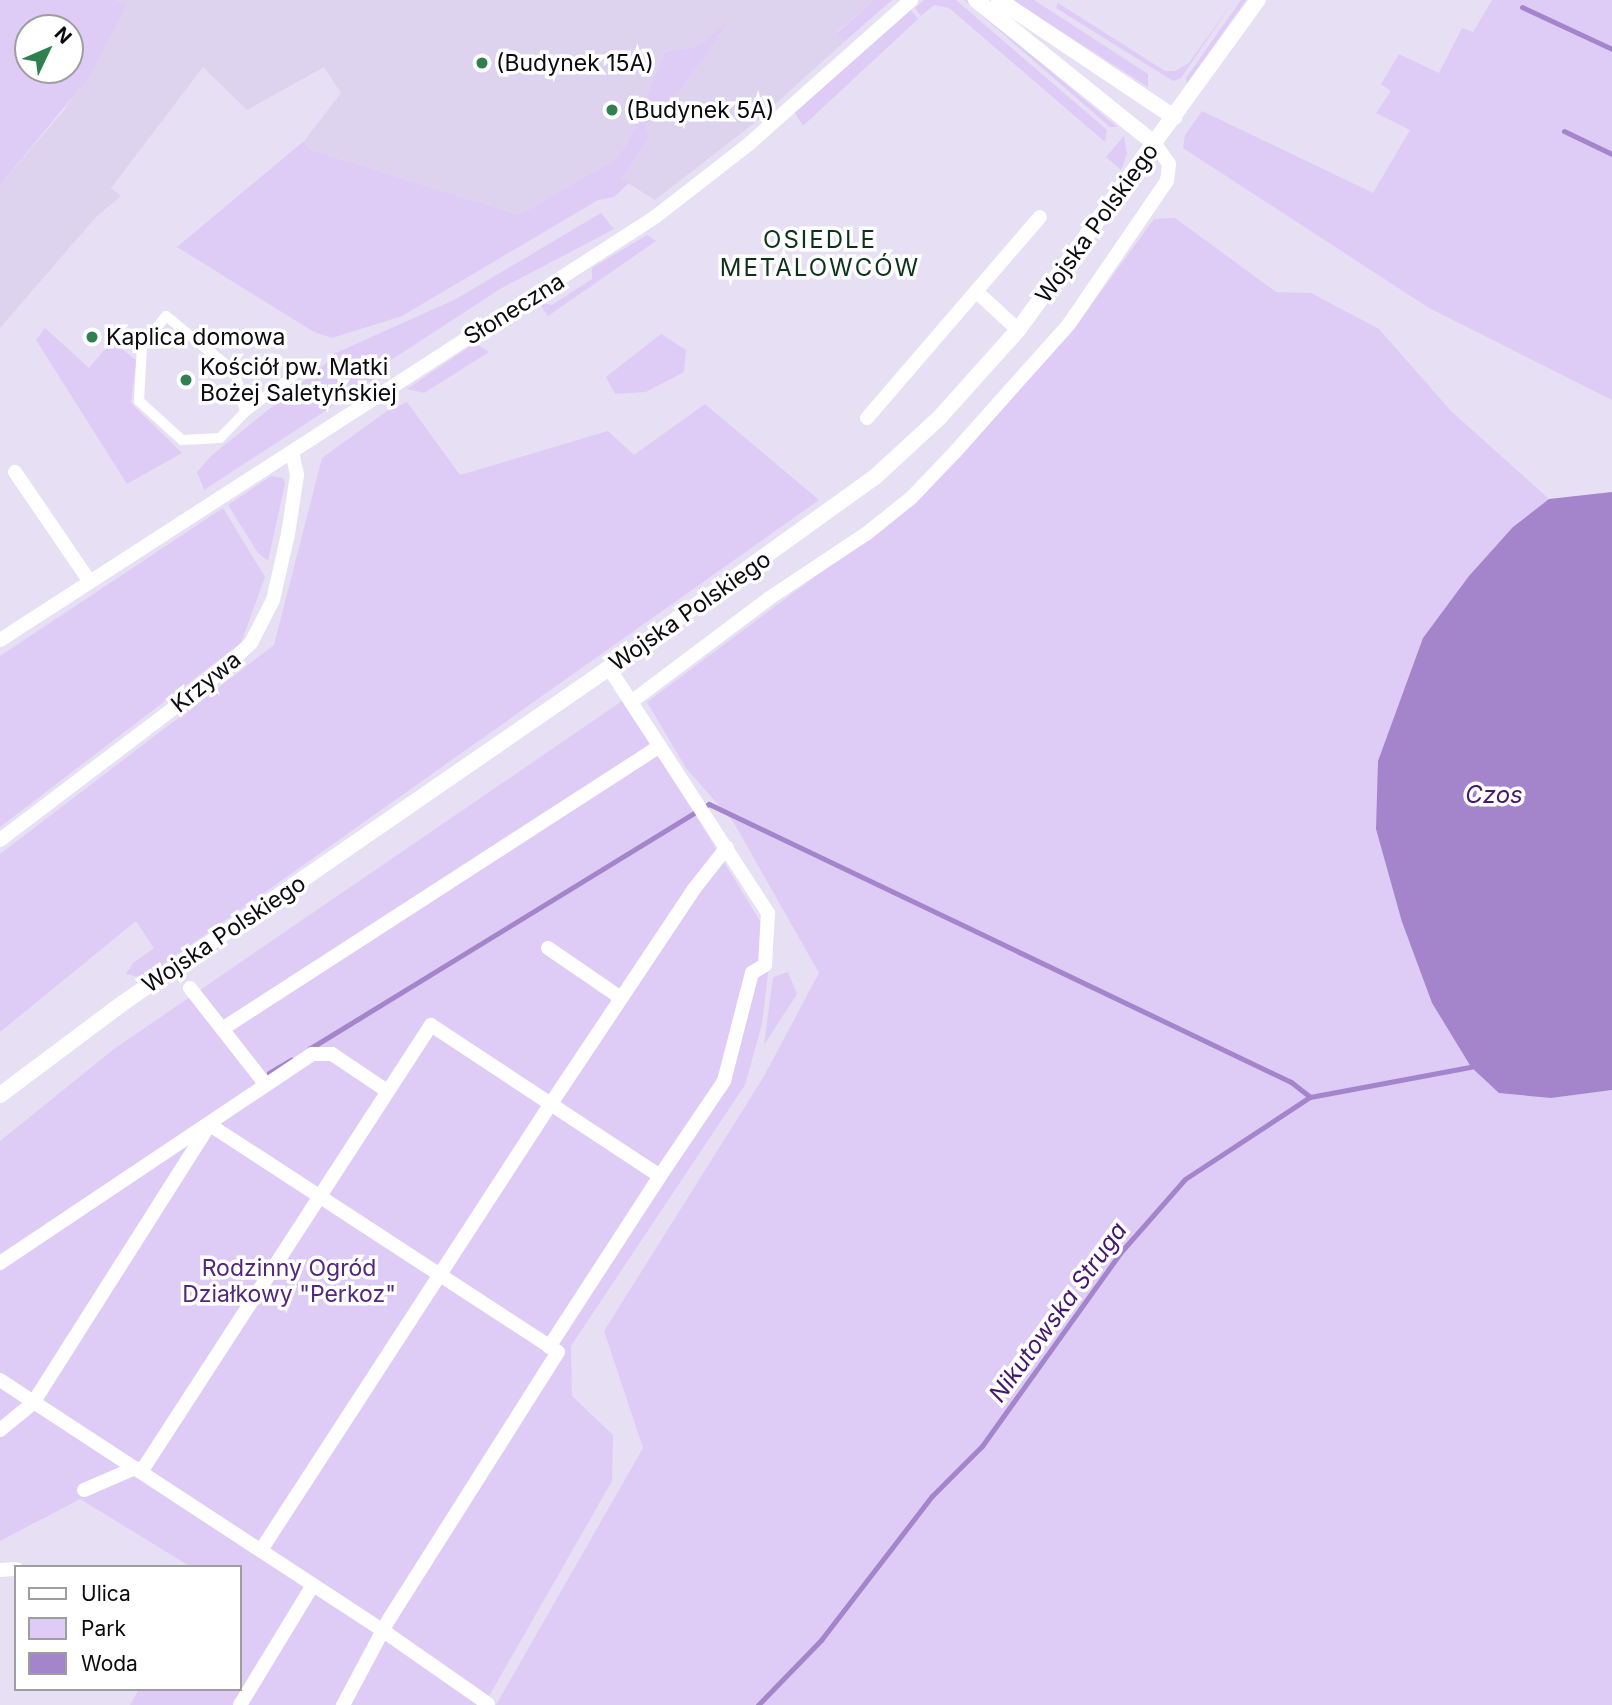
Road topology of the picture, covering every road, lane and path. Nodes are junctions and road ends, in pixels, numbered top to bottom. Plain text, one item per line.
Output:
1 (911, 0) edge
2 (976, 0) edge
3 (999, 0) edge
4 (1258, 0) edge
5 (1174, 117) junction
6 (1155, 144) junction
7 (1040, 217) dead end
8 (978, 292) junction
9 (1018, 330) junction
10 (303, 368) dead end
11 (245, 412) junction
12 (867, 418) dead end
13 (292, 452) junction
14 (15, 472) dead end
15 (90, 582) junction
16 (0, 640) edge
17 (609, 668) junction
18 (631, 702) junction
19 (660, 746) junction
20 (0, 840) edge
21 (727, 847) junction
22 (548, 948) dead end
23 (190, 988) dead end
24 (621, 999) junction
25 (222, 1029) junction
26 (266, 1085) junction
27 (387, 1091) junction
28 (0, 1095) edge
29 (550, 1105) junction
30 (210, 1125) junction
31 (660, 1176) junction
32 (320, 1197) junction
33 (0, 1263) edge
34 (439, 1275) junction
35 (550, 1347) junction
36 (0, 1380) edge
37 (33, 1403) junction
38 (0, 1430) edge
39 (138, 1470) junction
40 (84, 1490) dead end
41 (261, 1550) junction
42 (313, 1585) junction
43 (383, 1630) junction
44 (488, 1704) edge
45 (240, 1705) edge
46 (343, 1705) edge

1 - 13 street, Słoneczna
2 - 6 street
3 - 5 street
4 - 5 street, Wojska Polskiego
5 - 6 street, Wojska Polskiego
6 - 9 street, Wojska Polskiego
6 - 18 street
7 - 8 street
8 - 9 street
8 - 12 street
9 - 17 street, Wojska Polskiego
10 - 11 street
11 - 11 street
13 - 15 street, Słoneczna
13 - 20 street, Krzywa
14 - 15 street
15 - 16 street, Słoneczna
17 - 18 street
17 - 28 street, Wojska Polskiego
18 - 19 street
19 - 21 street
19 - 25 street
21 - 24 street
21 - 31 street
22 - 24 street
23 - 25 street
24 - 29 street
25 - 26 street
26 - 27 street
26 - 30 street
27 - 29 street
27 - 32 street
29 - 31 street
29 - 34 street
30 - 32 street
30 - 33 street
30 - 37 street
31 - 35 street
32 - 34 street
32 - 39 street
34 - 35 street
34 - 41 street
35 - 43 street
36 - 37 street
37 - 38 street
37 - 39 street
39 - 40 street
39 - 41 street
41 - 42 street
42 - 43 street
42 - 45 street
43 - 44 street
43 - 46 street

